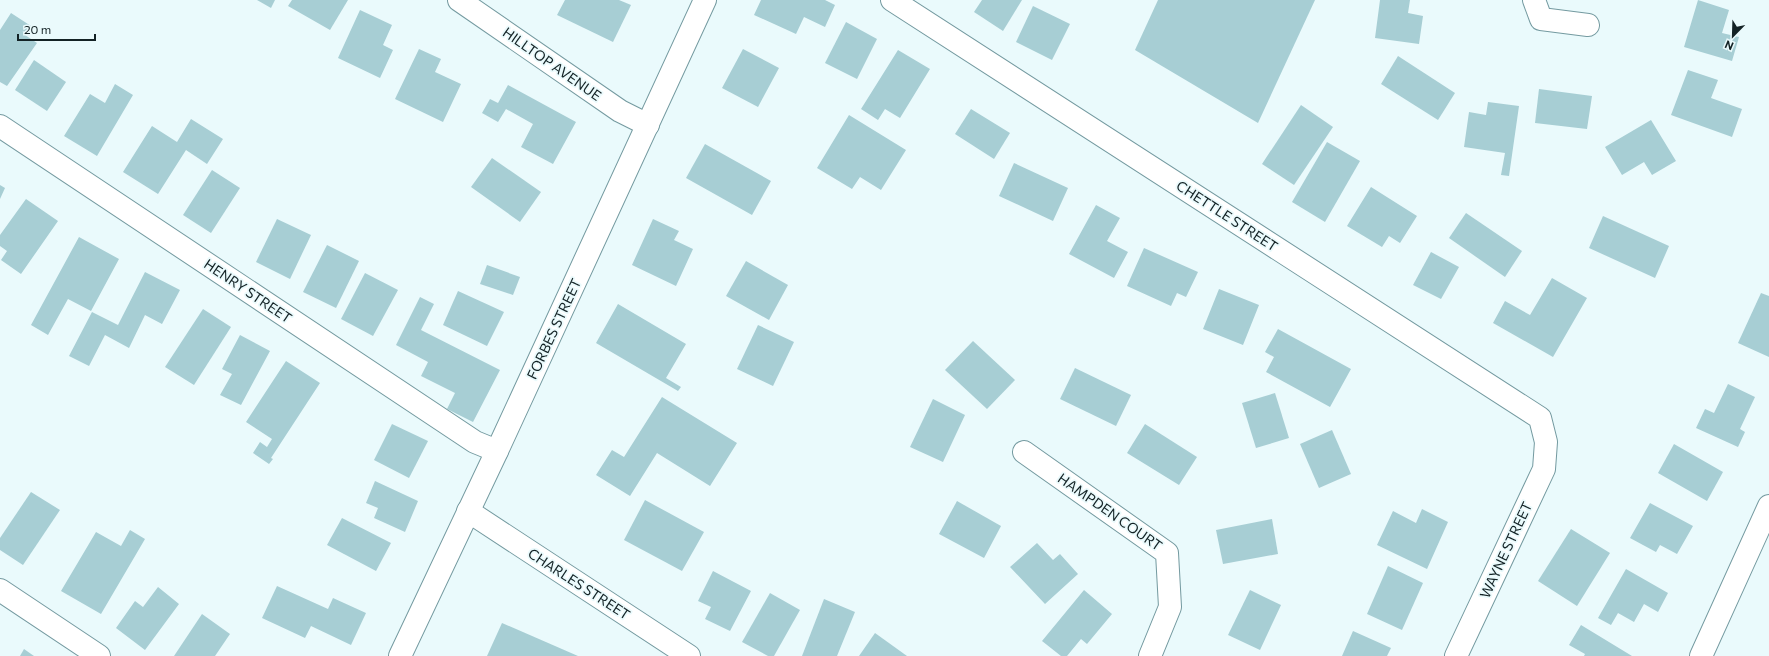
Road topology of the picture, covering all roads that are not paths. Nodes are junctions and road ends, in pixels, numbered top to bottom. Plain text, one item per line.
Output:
1 (459, 0) edge
2 (705, 0) edge
3 (892, 0) edge
4 (1534, 0) edge
5 (1588, 25) dead end
6 (648, 125) junction
7 (0, 126) edge
8 (1546, 442) joint
9 (498, 451) junction
10 (1024, 452) dead end
11 (1769, 506) edge
12 (468, 512) junction
13 (0, 590) edge
14 (99, 656) edge
15 (400, 656) edge
16 (689, 656) edge
17 (1150, 656) edge
18 (1456, 656) edge
19 (1701, 656) edge

1 - 6 street, HILLTOP AVENUE
2 - 6 street, FORBES STREET
3 - 8 street, CHETTLE STREET
4 - 5 street
6 - 9 street, FORBES STREET
7 - 9 street, HENRY STREET
8 - 18 street, WAYNE STREET
9 - 12 street, FORBES STREET
10 - 17 street, HAMPDEN COURT
11 - 19 street
12 - 15 street, FORBES STREET
12 - 16 street, CHARLES STREET
13 - 14 street

